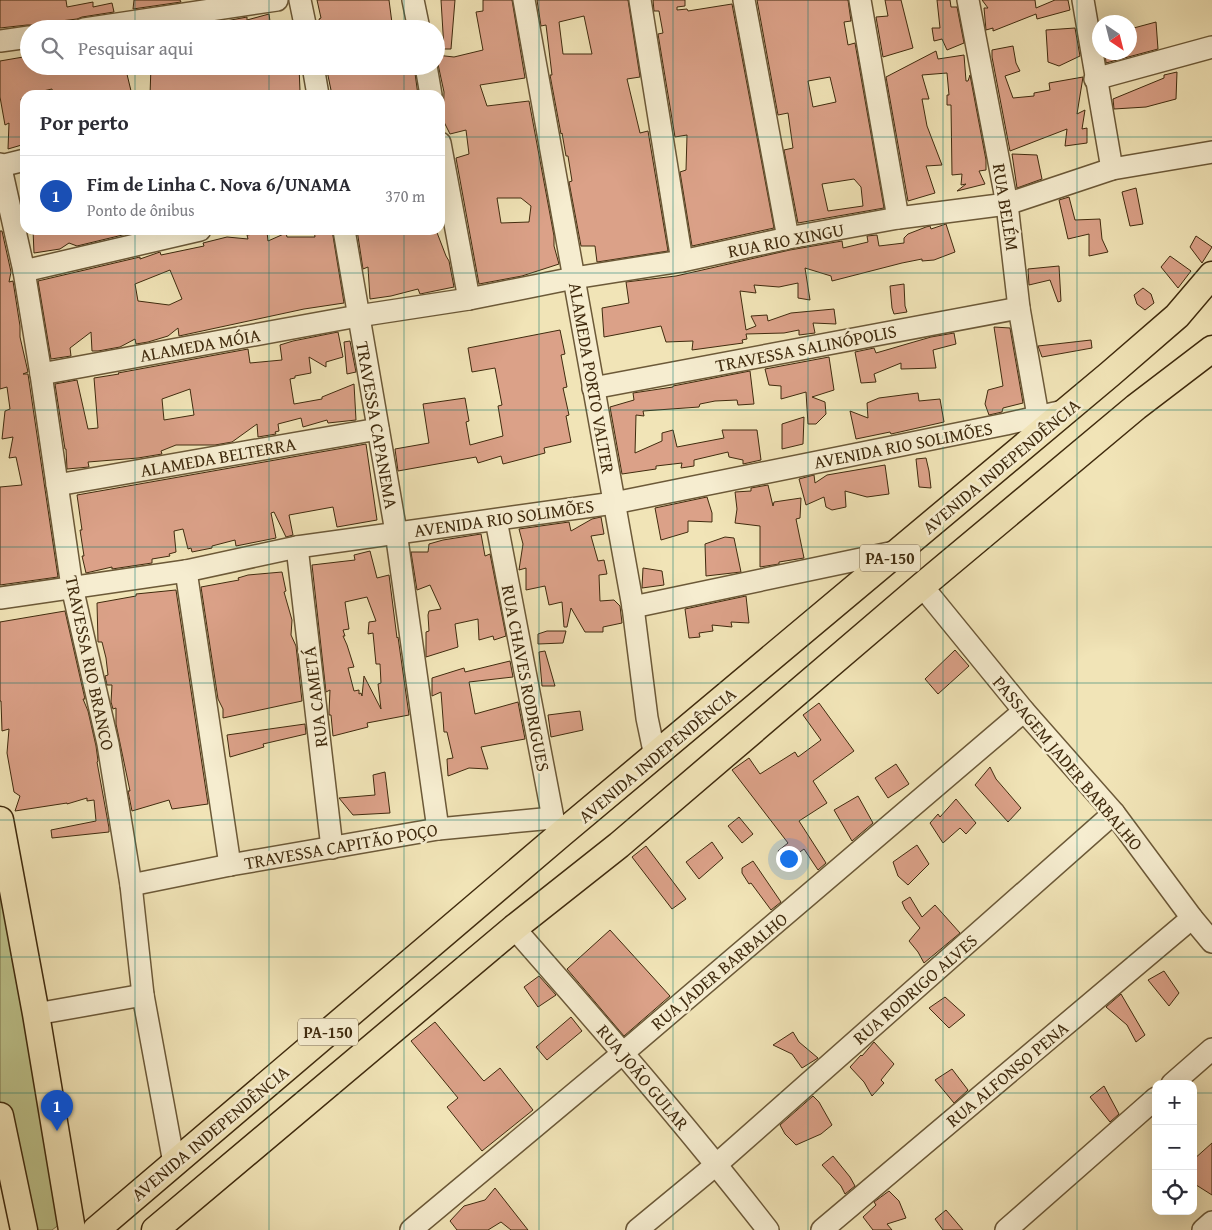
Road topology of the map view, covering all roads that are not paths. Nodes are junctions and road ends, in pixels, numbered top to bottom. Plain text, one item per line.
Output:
1 (276, 0) edge
2 (300, 0) edge
3 (413, 0) edge
4 (524, 0) edge
5 (640, 0) edge
6 (744, 0) edge
7 (860, 0) edge
8 (968, 0) edge
9 (1083, 0) edge
10 (144, 20) edge
11 (304, 20) edge
12 (417, 20) edge
13 (20, 38) edge
14 (0, 41) edge
15 (1212, 47) edge
16 (315, 75) edge
17 (428, 75) edge
18 (1096, 79) junction
19 (317, 90) edge
20 (430, 90) edge
21 (1212, 152) edge
22 (20, 161) edge
23 (0, 165) edge
24 (445, 168) edge
25 (1112, 169) junction
26 (1007, 204) junction
27 (898, 218) junction
28 (179, 235) edge
29 (345, 235) edge
30 (788, 238) junction
31 (682, 261) junction
32 (24, 271) junction
33 (1212, 275) edge
34 (574, 278) junction
35 (470, 300) junction
36 (1019, 308) junction
37 (358, 316) junction
38 (1212, 349) edge
39 (41, 374) junction
40 (1110, 374) junction
41 (593, 388) junction
42 (1136, 407) junction
43 (1069, 409) junction
44 (1038, 416) junction
45 (378, 428) junction
46 (57, 485) junction
47 (614, 504) junction
48 (496, 520) junction
49 (396, 532) junction
50 (297, 547) junction
51 (899, 551) junction
52 (186, 571) junction
53 (922, 586) junction
54 (72, 587) junction
55 (0, 598) edge
56 (633, 607) junction
57 (1024, 711) junction
58 (656, 756) junction
59 (1114, 813) junction
60 (0, 820) edge
61 (557, 826) junction
62 (438, 829) junction
63 (332, 848) junction
64 (230, 865) junction
65 (131, 885) junction
66 (1192, 918) junction
67 (514, 928) junction
68 (1212, 942) edge
69 (143, 995) junction
70 (36, 1014) junction
71 (1212, 1049) edge
72 (624, 1053) junction
73 (1177, 1080) edge
74 (1152, 1102) edge
75 (0, 1116) edge
76 (174, 1162) junction
77 (717, 1164) junction
78 (1212, 1222) edge
79 (65, 1224) edge
80 (24, 1230) edge
81 (96, 1230) edge
82 (155, 1230) edge
83 (411, 1230) edge
84 (637, 1230) edge
85 (768, 1230) edge
86 (822, 1230) edge
87 (1006, 1230) edge
88 (1203, 1230) edge

1 - 10 street
2 - 11 street
3 - 12 street
4 - 34 street, ALAMEDA PORTO VALTER
5 - 31 street
6 - 30 street
7 - 27 street
8 - 26 street, RUA BELÉM
9 - 18 street
13 - 14 street
15 - 18 street
16 - 19 street
17 - 20 street
18 - 25 street
21 - 25 street, RUA RIO XINGU
22 - 23 street
23 - 32 street, TRAVESSA RIO BRANCO
24 - 35 street
25 - 26 street, RUA RIO XINGU
26 - 27 street, RUA RIO XINGU
26 - 36 street, RUA BELÉM
27 - 30 street, RUA RIO XINGU
28 - 32 street
29 - 37 street, TRAVESSA CAPANEMA
30 - 31 street, RUA RIO XINGU
31 - 34 street, RUA RIO XINGU
32 - 39 street, TRAVESSA RIO BRANCO
33 - 40 main road, AVENIDA INDEPENDÊNCIA / PA-150
34 - 35 street, RUA RIO XINGU
34 - 41 street, ALAMEDA PORTO VALTER
35 - 37 street, RUA RIO XINGU
36 - 41 street, TRAVESSA SALINÓPOLIS
36 - 44 street, RUA BELÉM
37 - 39 street, ALAMEDA MÓIA
37 - 45 street, TRAVESSA CAPANEMA
38 - 42 main road, PA-150
39 - 46 street, TRAVESSA RIO BRANCO
40 - 42 main road
40 - 43 main road, AVENIDA INDEPENDÊNCIA / PA-150
41 - 47 street, ALAMEDA PORTO VALTER
42 - 53 main road, PA-150
43 - 44 street
43 - 51 main road, AVENIDA INDEPENDÊNCIA / PA-150
44 - 47 street, AVENIDA RIO SOLIMÕES
45 - 46 street, ALAMEDA BELTERRA
45 - 49 street, TRAVESSA CAPANEMA
46 - 54 street, TRAVESSA RIO BRANCO
47 - 48 street, AVENIDA RIO SOLIMÕES
47 - 56 street, ALAMEDA PORTO VALTER
48 - 49 street, AVENIDA RIO SOLIMÕES
48 - 61 street, RUA CHAVES RODRIGUES
49 - 50 street, AVENIDA RIO SOLIMÕES
49 - 62 street, TRAVESSA CAPANEMA
50 - 52 street, AVENIDA RIO SOLIMÕES
50 - 63 street, RUA CAMETÁ
51 - 56 street
51 - 58 main road, AVENIDA INDEPENDÊNCIA / PA-150
52 - 54 street, AVENIDA RIO SOLIMÕES
52 - 64 street
53 - 57 street, PASSAGEM JADER BARBALHO
53 - 67 main road, PA-150
54 - 55 street, AVENIDA RIO SOLIMÕES
54 - 65 street, TRAVESSA RIO BRANCO
56 - 58 street, ALAMEDA PORTO VALTER
57 - 59 street, PASSAGEM JADER BARBALHO
57 - 72 street, RUA JADER BARBALHO
58 - 61 main road, AVENIDA INDEPENDÊNCIA / PA-150
59 - 66 street, PASSAGEM JADER BARBALHO
59 - 77 street, RUA RODRIGO ALVES
60 - 70 main road
61 - 62 street, TRAVESSA CAPITÃO POÇO
61 - 76 main road, AVENIDA INDEPENDÊNCIA / PA-150
62 - 63 street, TRAVESSA CAPITÃO POÇO
63 - 64 street, TRAVESSA CAPITÃO POÇO
64 - 65 street, TRAVESSA CAPITÃO POÇO
65 - 69 street, TRAVESSA RIO BRANCO
66 - 68 street, PASSAGEM JADER BARBALHO
66 - 86 street, RUA ALFONSO PENA
67 - 72 street, RUA JOÃO GULAR
67 - 82 main road, PA-150
69 - 70 street
69 - 76 street, TRAVESSA RIO BRANCO
70 - 79 main road
71 - 73 street
72 - 77 street, RUA JOÃO GULAR
72 - 83 street, RUA JADER BARBALHO
74 - 87 street
75 - 80 main road
76 - 81 main road, AVENIDA INDEPENDÊNCIA / PA-150
77 - 84 street, RUA RODRIGO ALVES
77 - 85 street, RUA JOÃO GULAR
78 - 88 street

